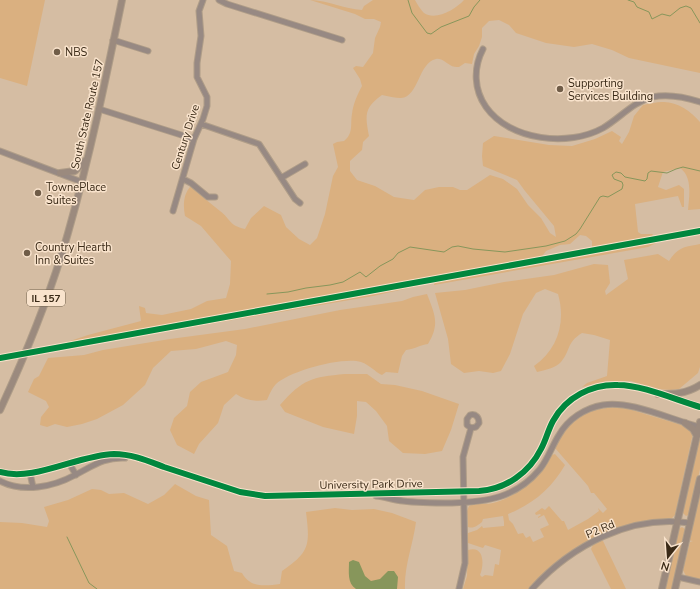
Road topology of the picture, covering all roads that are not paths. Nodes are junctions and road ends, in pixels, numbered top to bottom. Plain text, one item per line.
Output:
1 (122, 0) edge
2 (203, 0) edge
3 (219, 0) edge
4 (114, 40) junction
5 (342, 40) dead end
6 (483, 49) dead end
7 (148, 51) dead end
8 (700, 102) edge
9 (99, 109) junction
10 (201, 124) junction
11 (194, 139) junction
12 (0, 151) edge
13 (88, 159) junction
14 (305, 164) dead end
15 (60, 173) junction
16 (281, 178) junction
17 (183, 179) junction
18 (82, 182) junction
19 (215, 197) dead end
20 (300, 203) dead end
21 (173, 211) dead end
22 (700, 386) edge
23 (658, 394) junction
24 (700, 407) edge
25 (0, 410) edge
26 (685, 423) junction
27 (700, 425) edge
28 (470, 428) dead end
29 (697, 436) junction
30 (544, 442) junction
31 (552, 447) junction
32 (147, 461) junction
33 (69, 463) junction
34 (0, 472) edge
35 (30, 473) junction
36 (76, 475) junction
37 (700, 479) edge
38 (0, 481) edge
39 (33, 487) junction
40 (463, 492) junction
41 (366, 494) junction
42 (463, 502) junction
43 (677, 521) junction
44 (690, 523) junction
45 (678, 577) junction
46 (700, 582) edge
47 (459, 589) edge
48 (532, 589) edge
49 (662, 589) edge
50 (675, 589) edge

1 - 4 main road, South State Route 157 / IL 157
2 - 10 street, Century Drive
3 - 5 street
4 - 7 street
4 - 9 main road, South State Route 157 / IL 157
6 - 8 street
9 - 11 street
9 - 13 main road, South State Route 157 / IL 157
10 - 11 street, Century Drive
10 - 16 street
11 - 17 street, Century Drive
12 - 15 street
13 - 15 main road
13 - 18 main road, South State Route 157 / IL 157
14 - 16 street
15 - 18 street
16 - 20 street
17 - 19 street
17 - 21 street, Century Drive
18 - 25 main road, South State Route 157 / IL 157
22 - 23 main road
23 - 24 street, University Park Drive
23 - 30 street, University Park Drive
26 - 27 street, University Park Drive
26 - 29 main road
26 - 31 street, University Park Drive
27 - 29 main road
28 - 40 street
29 - 43 main road
30 - 31 street
30 - 40 street, University Park Drive
31 - 42 street, University Park Drive
32 - 33 street, University Park Drive
32 - 36 street, University Park Drive
32 - 41 street, University Park Drive
33 - 35 street, University Park Drive
33 - 36 street
34 - 35 street, University Park Drive
35 - 39 street
36 - 39 street, University Park Drive
37 - 44 main road
38 - 39 street, University Park Drive
40 - 41 street, University Park Drive
40 - 42 street
41 - 42 street, University Park Drive
42 - 47 street
43 - 44 street, P2 Rd
43 - 48 street, P2 Rd
43 - 49 main road
44 - 45 main road
45 - 46 street
45 - 50 main road

